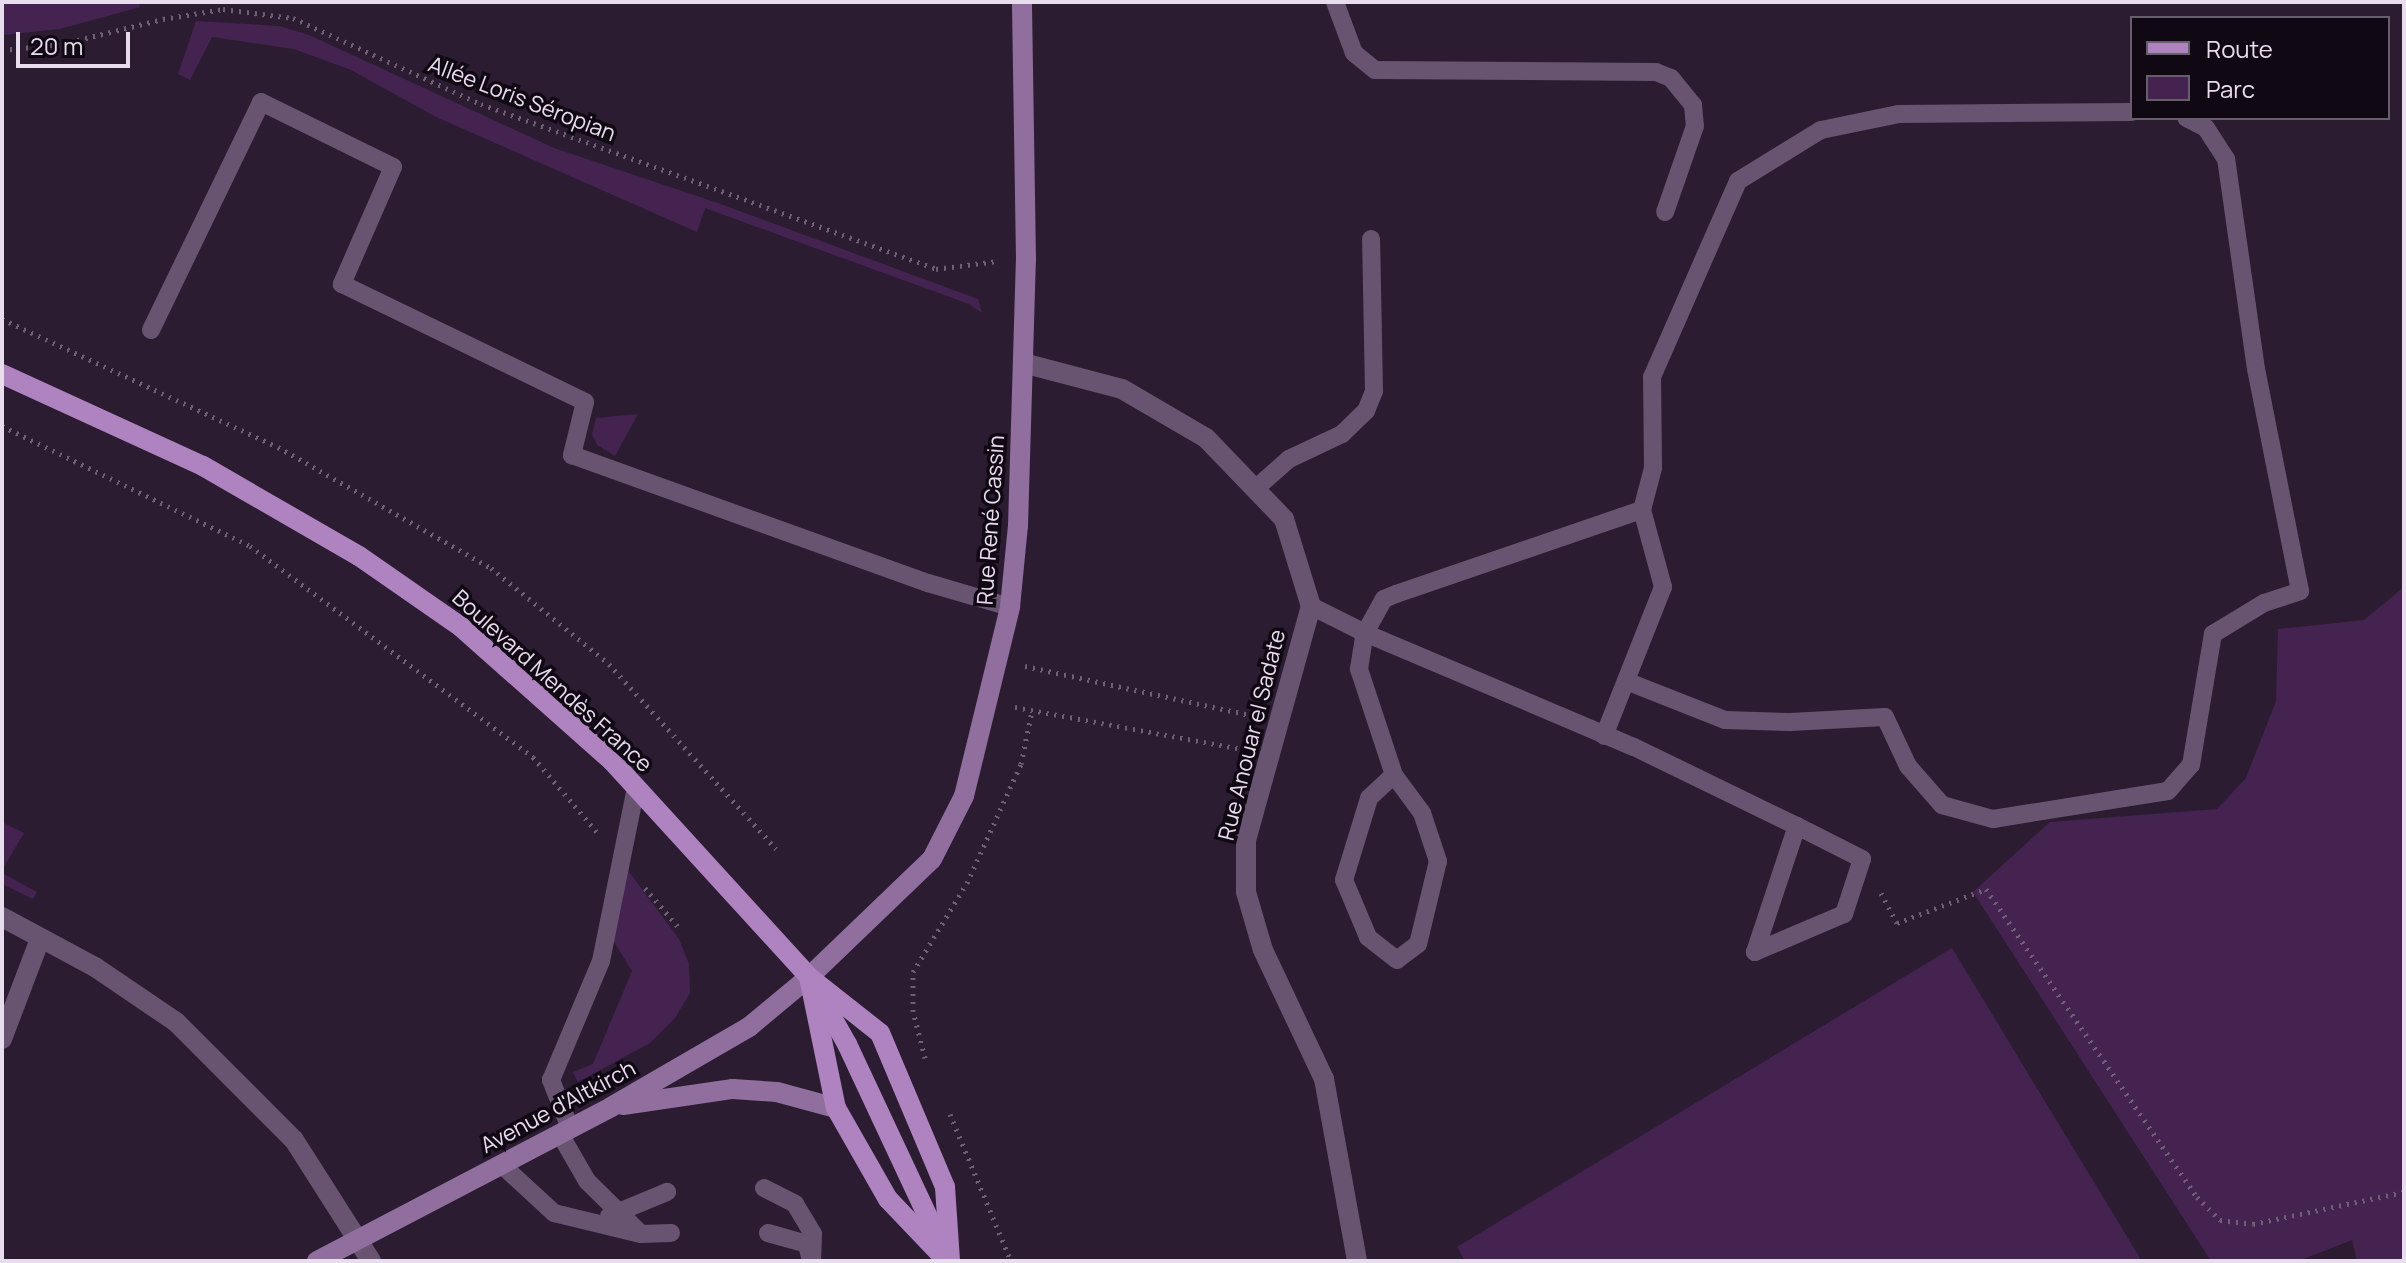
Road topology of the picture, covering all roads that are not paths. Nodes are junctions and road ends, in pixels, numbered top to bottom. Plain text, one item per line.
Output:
1 (1022, 2) edge
2 (1335, 2) edge
3 (2130, 112) edge
4 (2190, 120) edge
5 (1665, 212) dead end
6 (1371, 239) dead end
7 (151, 330) dead end
8 (1023, 363) junction
9 (2, 374) edge
10 (1255, 489) junction
11 (1642, 510) junction
12 (1311, 606) junction
13 (1010, 607) junction
14 (1365, 633) junction
15 (1626, 681) junction
16 (1604, 736) junction
17 (1394, 775) junction
18 (636, 787) junction
19 (1797, 826) junction
20 (2, 917) edge
21 (40, 939) junction
22 (809, 977) junction
23 (2, 1039) edge
24 (611, 1107) junction
25 (836, 1108) junction
26 (565, 1131) junction
27 (502, 1165) junction
28 (764, 1188) dead end
29 (667, 1192) dead end
30 (617, 1212) junction
31 (595, 1223) junction
32 (671, 1233) dead end
33 (768, 1233) dead end
34 (641, 1234) junction
35 (360, 1239) junction
36 (317, 1261) edge
37 (371, 1261) edge
38 (812, 1261) edge
39 (949, 1261) edge
40 (1357, 1261) edge

1 - 8 main road, Rue René Cassin
2 - 5 lane
3 - 11 lane
4 - 15 lane
6 - 10 lane
7 - 13 lane
8 - 10 street
8 - 13 main road, Rue René Cassin
9 - 18 main road, Boulevard Mendès France
10 - 12 street
11 - 14 lane
11 - 15 lane
12 - 14 lane
12 - 40 street, Rue Anouar el Sadate
13 - 22 main road, Rue René Cassin
14 - 16 lane
14 - 17 lane
15 - 16 lane
16 - 19 lane
17 - 17 lane
18 - 22 main road, Boulevard Mendès France
18 - 26 lane
19 - 19 lane
20 - 21 street
21 - 23 street
21 - 35 street
22 - 24 main road, Avenue d'Altkirch
22 - 25 main road
22 - 39 main road
22 - 39 main road
24 - 25 main road
24 - 26 main road, Avenue d'Altkirch
25 - 39 main road
26 - 27 main road, Avenue d'Altkirch
26 - 30 lane
27 - 31 lane
27 - 35 main road, Avenue d'Altkirch
28 - 38 lane
29 - 30 lane
30 - 31 lane
30 - 34 lane
31 - 34 lane
32 - 34 lane
33 - 38 lane
35 - 36 main road, Avenue d'Altkirch
35 - 37 street

